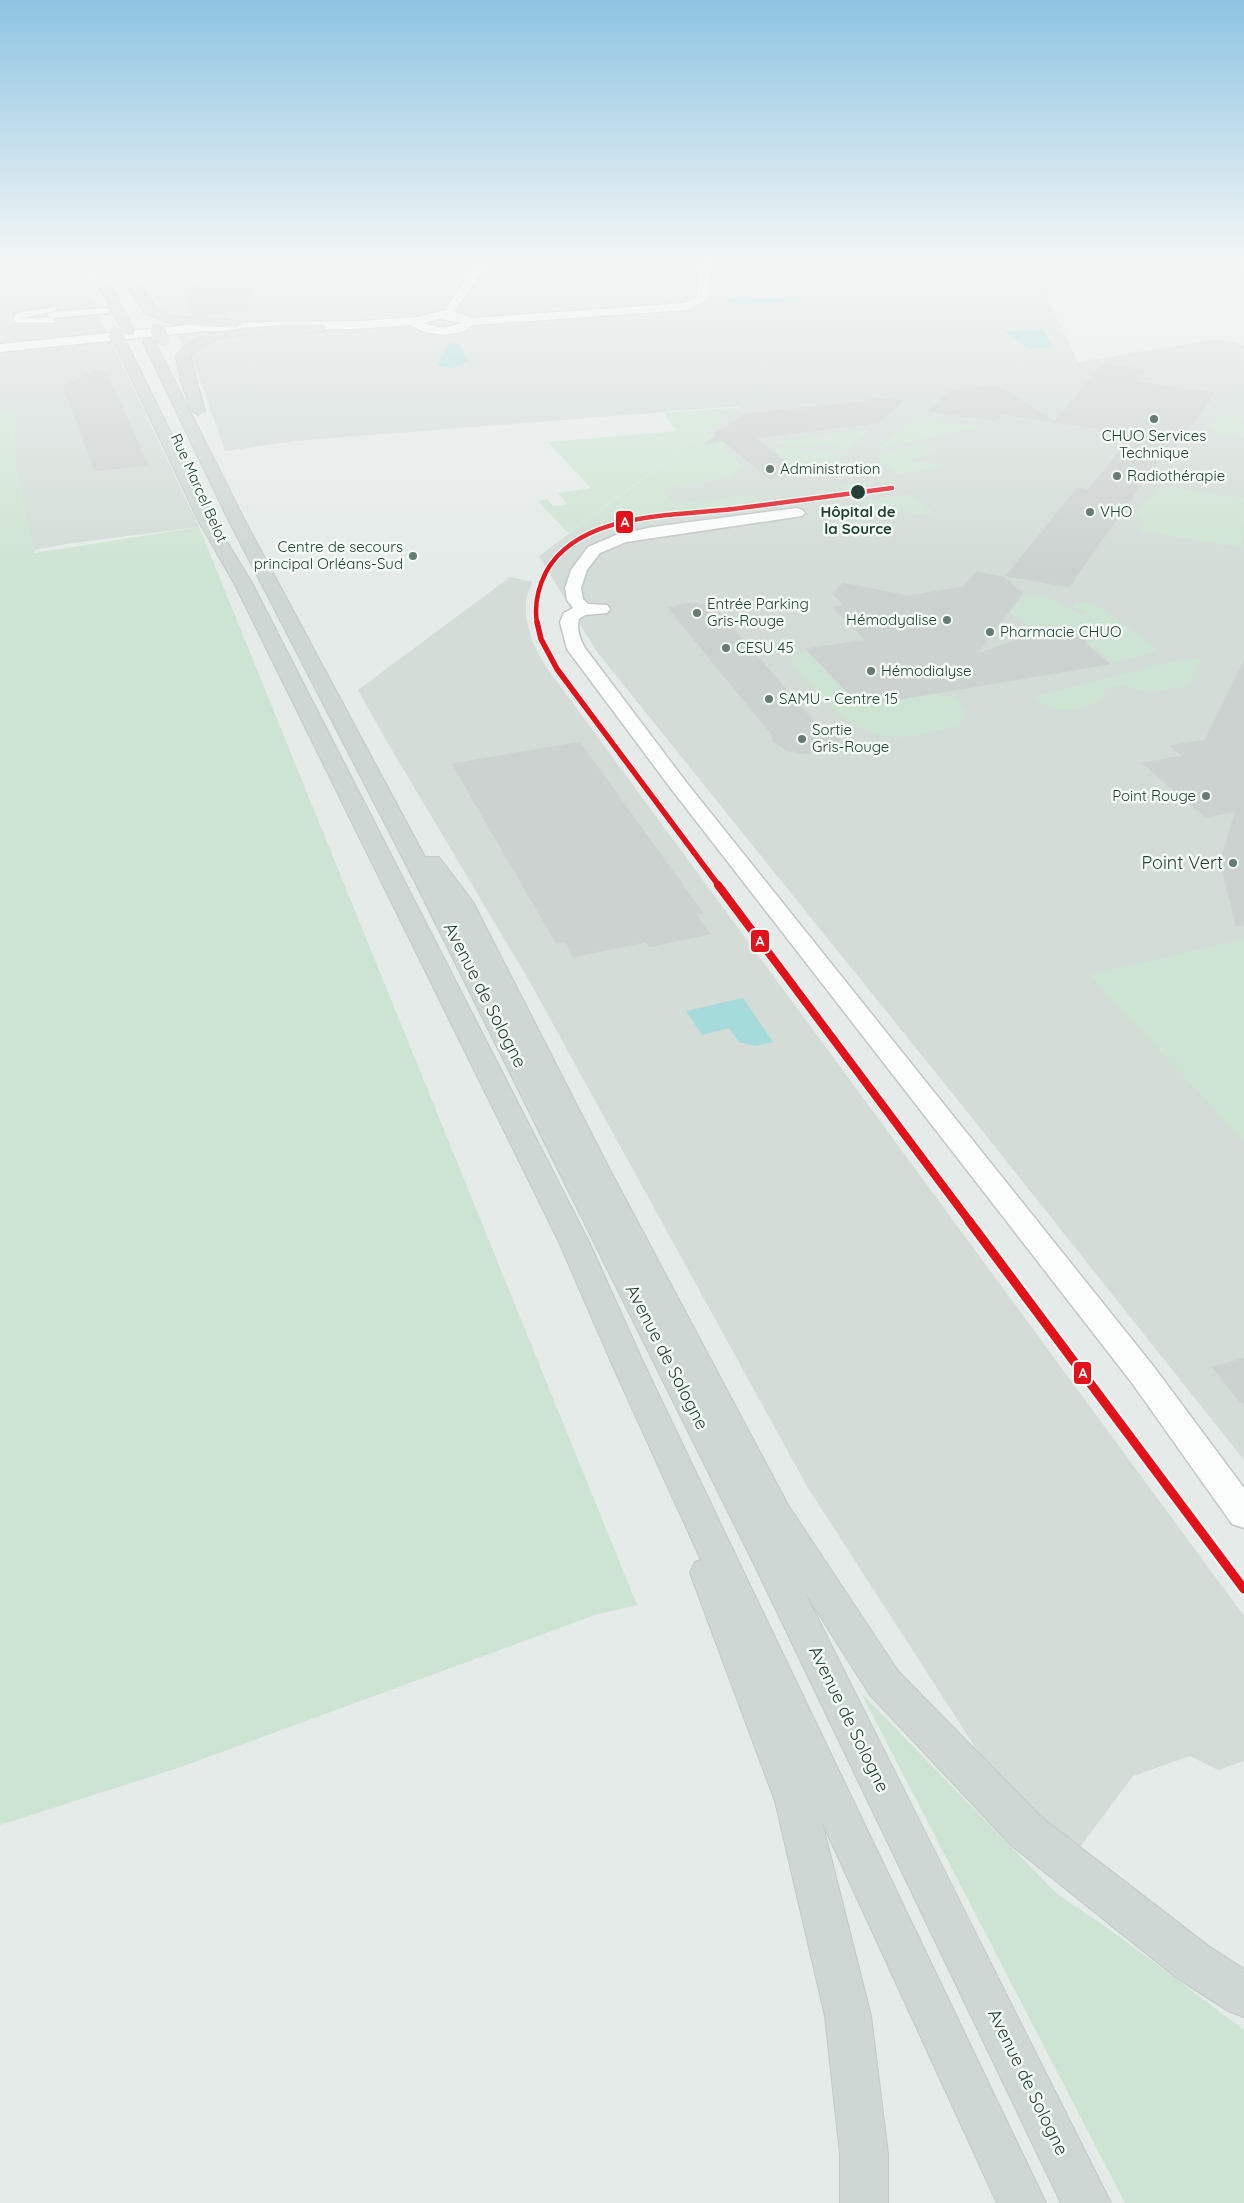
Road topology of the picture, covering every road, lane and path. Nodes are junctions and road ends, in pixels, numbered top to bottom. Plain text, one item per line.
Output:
1 (136, 361) edge
2 (165, 361) edge
3 (173, 361) edge
4 (184, 361) edge
5 (188, 381) junction
6 (797, 513) dead end
7 (235, 517) junction
8 (384, 801) junction
9 (628, 1364) junction
10 (1244, 1514) edge
11 (1244, 1995) edge
12 (864, 2203) edge
13 (1022, 2203) edge
14 (1087, 2203) edge

1 - 9 main road, Rue Marcel Belot
2 - 7 main road, Rue Marcel Belot
3 - 5 main road
4 - 5 main road
5 - 7 main road
6 - 10 street
7 - 8 main road, Avenue de Sologne
8 - 11 main road
8 - 14 main road, Avenue de Sologne
9 - 12 main road
9 - 13 main road

